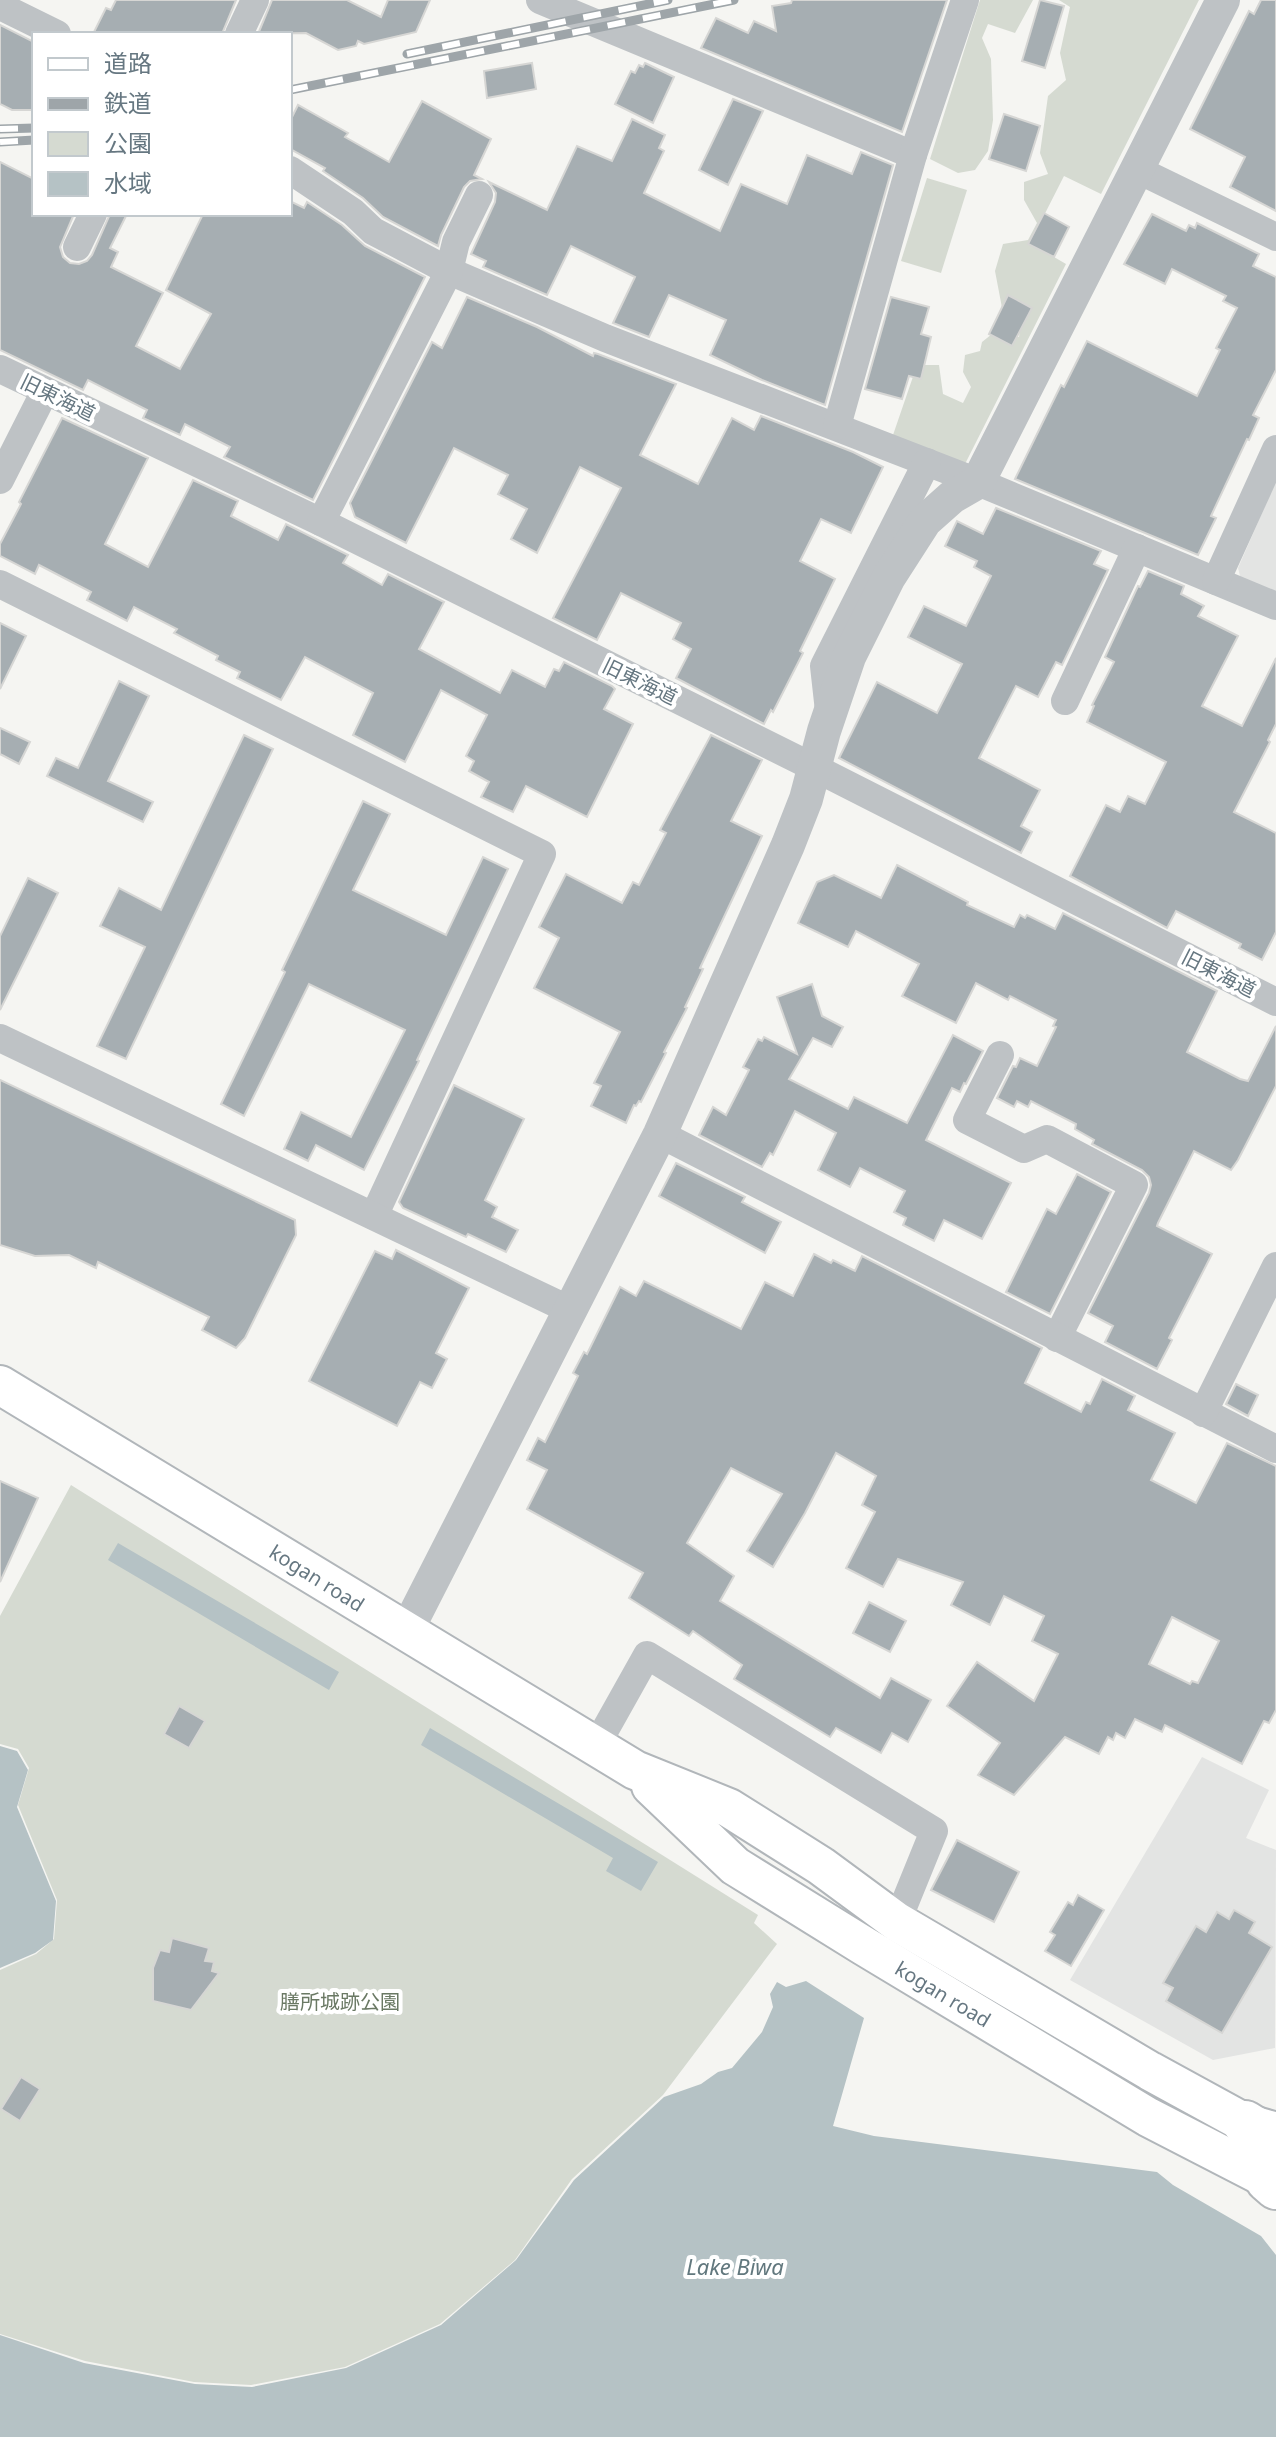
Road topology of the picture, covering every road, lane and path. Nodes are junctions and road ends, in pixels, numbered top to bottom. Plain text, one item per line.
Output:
1 (255, 0) edge
2 (540, 0) edge
3 (965, 0) edge
4 (1223, 0) edge
5 (0, 6) edge
6 (53, 32) edge
7 (240, 32) edge
8 (913, 155) junction
9 (1136, 169) junction
10 (292, 171) edge
11 (479, 195) dead end
12 (92, 216) edge
13 (1276, 237) edge
14 (77, 247) dead end
15 (449, 271) junction
16 (0, 369) edge
17 (45, 391) junction
18 (837, 426) junction
19 (1276, 449) edge
20 (927, 462) junction
21 (0, 480) edge
22 (978, 482) junction
23 (321, 522) junction
24 (1137, 548) junction
25 (1216, 581) junction
26 (0, 584) edge
27 (1276, 606) edge
28 (1065, 701) dead end
29 (829, 712) junction
30 (813, 767) junction
31 (1276, 1002) edge
32 (0, 1038) edge
33 (1000, 1055) dead end
34 (660, 1134) junction
35 (374, 1216) junction
36 (1276, 1266) edge
37 (570, 1310) junction
38 (1057, 1338) junction
39 (0, 1385) edge
40 (1203, 1413) junction
41 (1276, 1449) edge
42 (406, 1632) junction
43 (596, 1746) junction
44 (635, 1770) junction
45 (897, 1922) junction
46 (1269, 2158) edge

1 - 7 street
2 - 8 street
3 - 8 street
4 - 9 street
5 - 6 street
8 - 18 street
9 - 13 street
9 - 22 street
10 - 15 street
11 - 15 street
12 - 14 street
15 - 18 street
15 - 23 street
16 - 17 street, 旧東海道
17 - 21 street
17 - 23 street, 旧東海道
18 - 20 street
19 - 25 street
20 - 22 street
20 - 29 street
22 - 24 street
22 - 29 street
23 - 30 street, 旧東海道
24 - 25 street
24 - 28 street
25 - 27 street
26 - 35 street
29 - 30 street
30 - 31 street, 旧東海道
30 - 34 street
32 - 35 street
33 - 38 street
34 - 37 street
34 - 38 street
35 - 37 street
36 - 40 street
37 - 42 street
38 - 40 street
39 - 42 main road, kogan road
40 - 41 street
42 - 43 main road, kogan road
43 - 44 main road, kogan road
43 - 45 street
44 - 45 main road, kogan road
44 - 46 main road, kogan road
45 - 46 main road, kogan road

